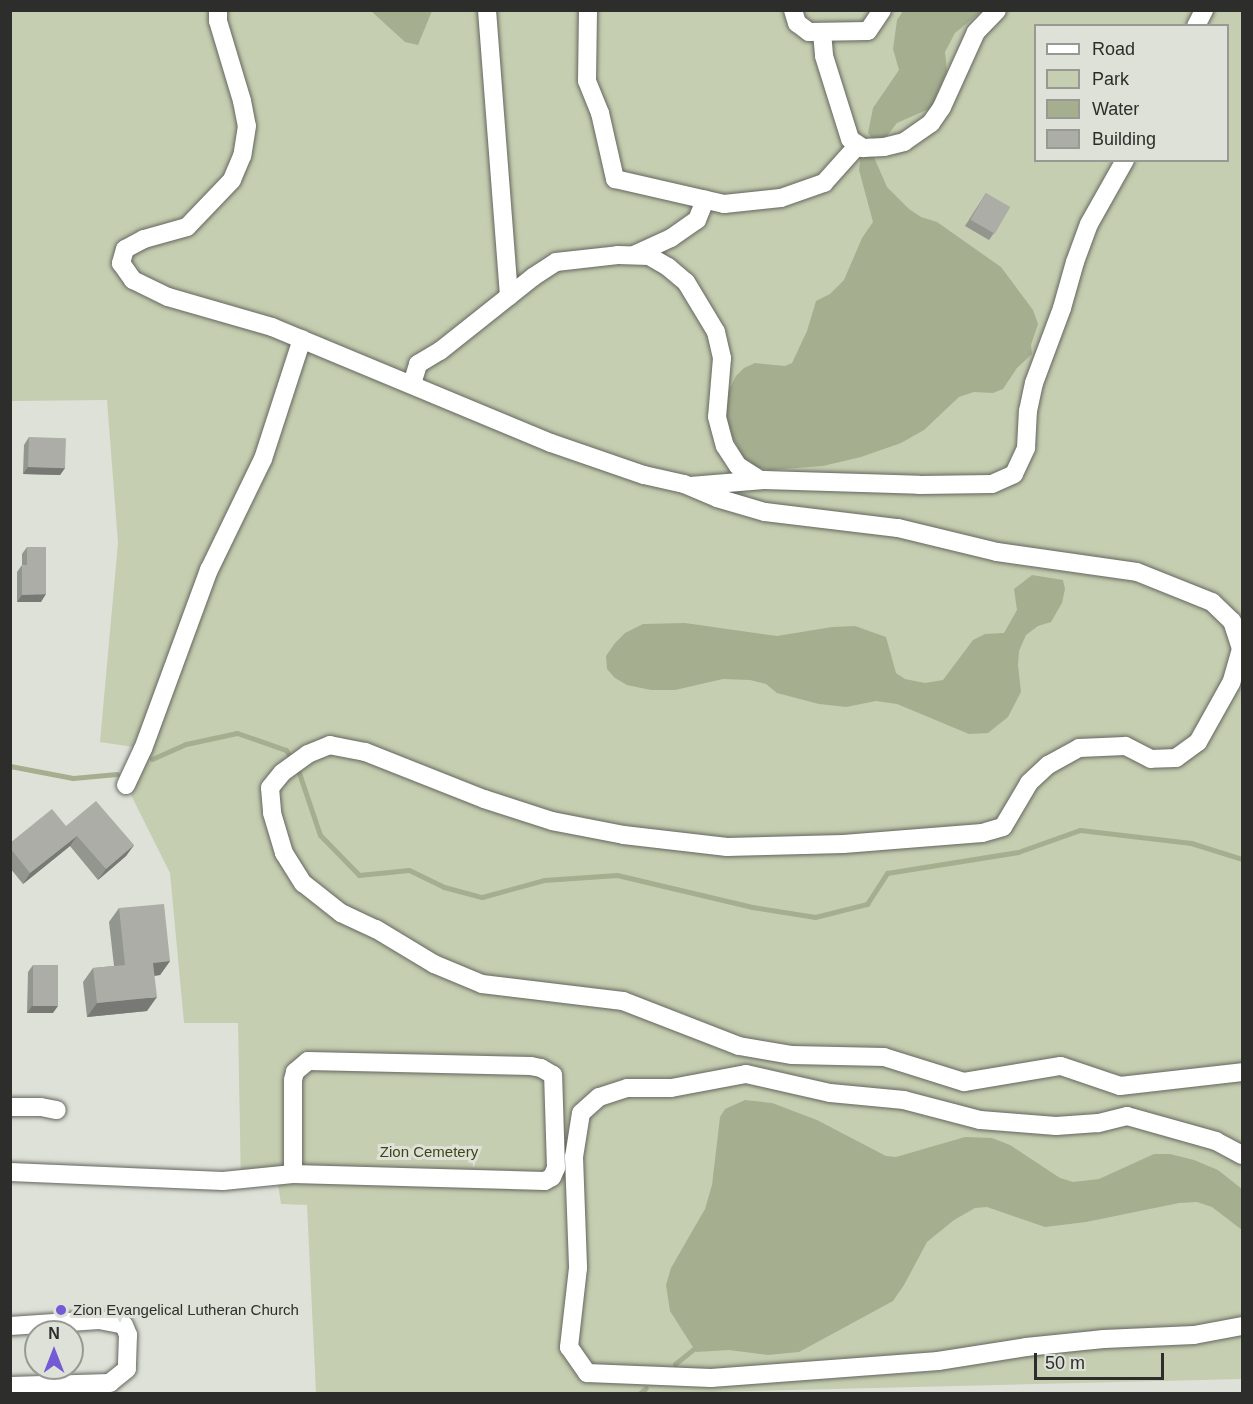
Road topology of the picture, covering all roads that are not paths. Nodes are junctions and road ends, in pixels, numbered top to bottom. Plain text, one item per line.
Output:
1 (218, 10) edge
2 (487, 10) edge
3 (588, 10) edge
4 (794, 10) edge
5 (882, 10) edge
6 (997, 10) edge
7 (1204, 10) edge
8 (1197, 24) edge
9 (822, 32) junction
10 (858, 144) junction
11 (1124, 162) edge
12 (705, 200) junction
13 (632, 255) junction
14 (509, 296) junction
15 (302, 339) junction
16 (412, 384) junction
17 (760, 480) junction
18 (689, 486) junction
19 (126, 785) dead end
20 (1242, 1072) edge
21 (10, 1107) edge
22 (57, 1110) dead end
23 (1242, 1155) edge
24 (10, 1172) edge
25 (293, 1174) junction
26 (10, 1326) edge
27 (1242, 1326) edge
28 (10, 1386) edge

1 - 15 lane
2 - 14 lane
3 - 12 lane
4 - 9 lane
5 - 9 lane
6 - 10 lane
7 - 8 lane
9 - 10 lane
10 - 12 lane
11 - 17 lane
12 - 13 lane
13 - 14 lane
13 - 17 lane
14 - 16 lane
15 - 16 lane
15 - 19 lane
16 - 18 lane
17 - 18 lane
18 - 20 lane
21 - 22 lane
23 - 27 lane
24 - 25 lane
25 - 25 lane
26 - 28 lane

